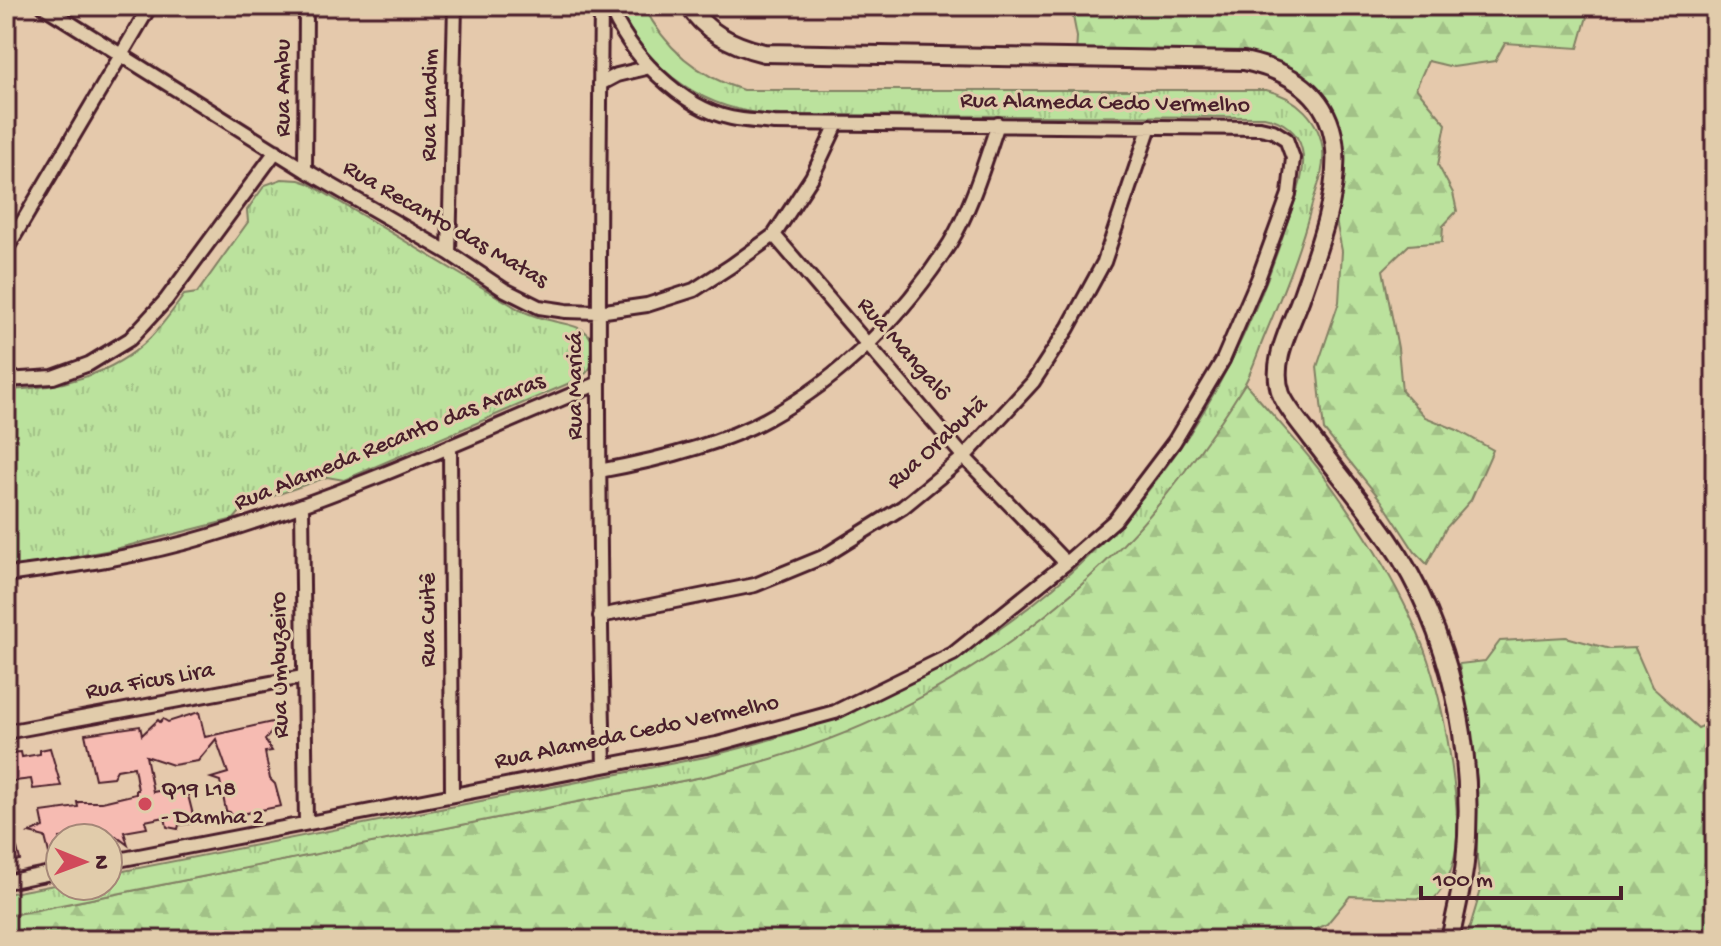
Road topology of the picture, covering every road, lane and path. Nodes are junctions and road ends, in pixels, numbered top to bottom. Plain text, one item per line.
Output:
1 (43, 6) edge
2 (150, 6) edge
3 (306, 6) edge
4 (455, 6) edge
5 (601, 6) edge
6 (610, 6) edge
7 (689, 6) edge
8 (121, 55) junction
9 (650, 67) junction
10 (600, 84) junction
11 (837, 124) junction
12 (998, 124) junction
13 (1150, 126) junction
14 (276, 151) junction
15 (305, 170) junction
16 (774, 235) junction
17 (6, 250) edge
18 (449, 253) junction
19 (598, 312) junction
20 (869, 344) junction
21 (6, 380) edge
22 (599, 383) junction
23 (450, 446) junction
24 (964, 457) junction
25 (599, 471) junction
26 (302, 506) junction
27 (1066, 563) junction
28 (6, 575) edge
29 (600, 616) junction
30 (303, 677) junction
31 (6, 732) edge
32 (604, 765) junction
33 (452, 794) junction
34 (306, 823) junction
35 (124, 859) edge
36 (44, 874) edge
37 (6, 882) edge
38 (1457, 906) junction
39 (1440, 940) edge
40 (1450, 940) edge

1 - 8 street, Rua Recanto das Matas
2 - 8 street
3 - 15 street, Rua Ambu
4 - 18 street, Rua Landim
5 - 10 street, Rua Maricá
6 - 9 street, Rua Alameda Cedo Vermelho
7 - 38 street
8 - 14 street, Rua Recanto das Matas
8 - 17 street
9 - 10 street
9 - 11 street, Rua Alameda Cedo Vermelho
10 - 19 street, Rua Maricá
11 - 12 street, Rua Alameda Cedo Vermelho
11 - 16 street, Rua Recanto das Matas
12 - 13 street, Rua Alameda Cedo Vermelho
12 - 20 street
13 - 24 street, Rua Orabutã
13 - 27 street, Rua Alameda Cedo Vermelho
14 - 15 street, Rua Recanto das Matas
14 - 21 street
15 - 18 street, Rua Recanto das Matas
16 - 19 street, Rua Recanto das Matas
16 - 20 street, Rua Mangalô
18 - 19 street, Rua Recanto das Matas
19 - 22 street, Rua Maricá
20 - 24 street, Rua Mangalô
20 - 25 street
22 - 23 street, Rua Alameda Recanto das Araras
22 - 25 street, Rua Maricá
23 - 26 street, Rua Alameda Recanto das Araras
23 - 33 street, Rua Cuitê
24 - 27 street, Rua Mangalô
24 - 29 street, Rua Orabutã
25 - 29 street, Rua Maricá
26 - 28 street, Rua Alameda Recanto das Araras
26 - 30 street, Rua Umbuzeiro
27 - 32 street, Rua Alameda Cedo Vermelho
29 - 32 street, Rua Maricá
30 - 31 street, Rua Ficus Lira
30 - 34 street, Rua Umbuzeiro
32 - 33 street, Rua Alameda Cedo Vermelho
33 - 34 street, Rua Alameda Cedo Vermelho
34 - 35 street, Rua Alameda Cedo Vermelho
36 - 37 street
38 - 39 street
38 - 40 street

